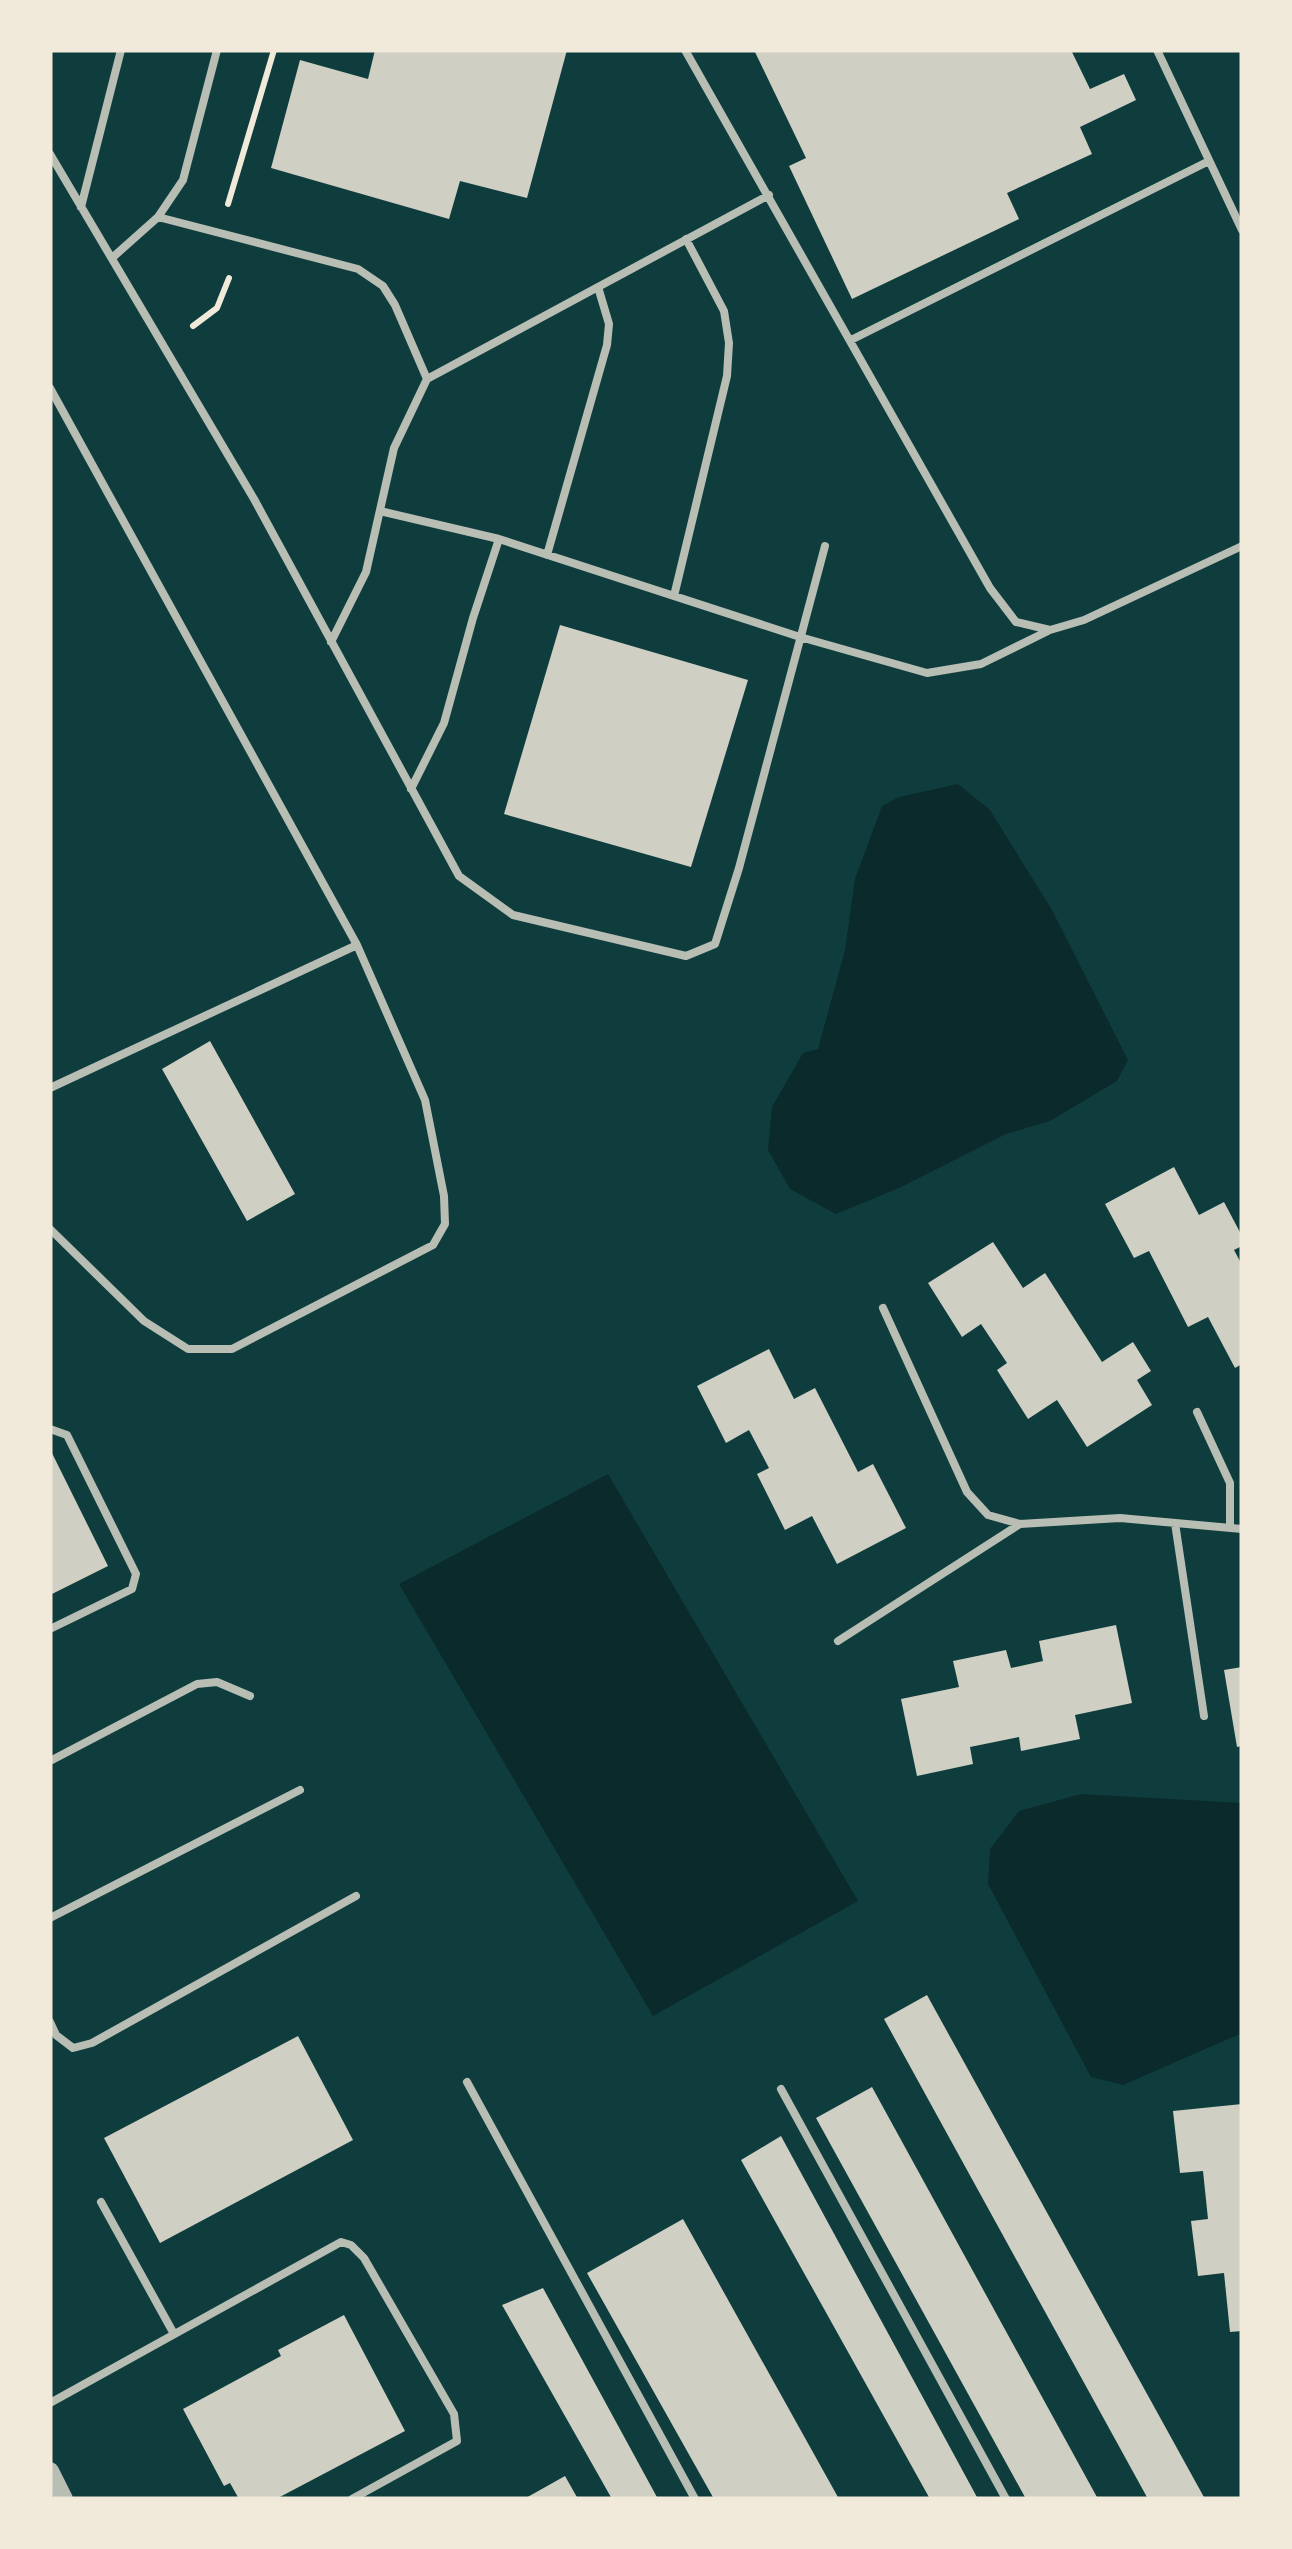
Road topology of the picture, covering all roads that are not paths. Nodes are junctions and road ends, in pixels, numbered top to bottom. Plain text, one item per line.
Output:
1 (121, 50) edge
2 (217, 50) edge
3 (684, 50) edge
4 (1157, 50) edge
5 (50, 154) edge
6 (1209, 161) junction
7 (769, 195) junction
8 (81, 207) junction
9 (158, 217) junction
10 (1242, 230) edge
11 (686, 240) junction
12 (112, 258) junction
13 (598, 287) junction
14 (850, 340) junction
15 (427, 378) junction
16 (50, 388) edge
17 (380, 511) junction
18 (499, 539) junction
19 (825, 546) dead end
20 (1242, 546) edge
21 (547, 555) junction
22 (674, 596) junction
23 (1050, 630) junction
24 (800, 637) junction
25 (331, 642) junction
26 (411, 789) junction
27 (357, 945) junction
28 (50, 1088) edge
29 (50, 1228) edge
30 (883, 1308) dead end
31 (1197, 1412) dead end
32 (50, 1429) edge
33 (1175, 1523) junction
34 (1020, 1524) junction
35 (1230, 1528) junction
36 (1242, 1528) edge
37 (50, 1628) edge
38 (838, 1640) dead end
39 (250, 1696) dead end
40 (1204, 1716) dead end
41 (50, 1761) edge
42 (300, 1790) dead end
43 (356, 1896) dead end
44 (50, 1918) edge
45 (50, 2022) edge
46 (467, 2082) dead end
47 (781, 2089) dead end
48 (101, 2202) dead end
49 (174, 2334) junction
50 (50, 2403) edge
51 (50, 2471) edge
52 (64, 2499) edge
53 (352, 2499) edge
54 (695, 2499) edge
55 (1006, 2499) edge

1 - 8 lane
2 - 9 lane
3 - 7 lane
4 - 6 lane
5 - 8 lane
6 - 10 lane
6 - 14 lane
7 - 11 lane
7 - 14 lane
8 - 12 lane
9 - 12 lane
9 - 15 lane
11 - 13 lane
11 - 22 lane
12 - 25 lane
13 - 15 lane
13 - 21 lane
14 - 23 lane
15 - 17 lane
16 - 27 lane
17 - 18 lane
17 - 25 lane
18 - 21 lane
18 - 26 lane
19 - 24 lane
20 - 23 lane
21 - 22 lane
22 - 24 lane
23 - 24 lane
24 - 26 lane
25 - 26 lane
27 - 28 lane
27 - 29 lane
30 - 34 lane
31 - 35 lane
32 - 37 lane
33 - 34 lane
33 - 35 lane
33 - 40 lane
34 - 38 lane
35 - 36 lane
39 - 41 lane
42 - 44 lane
43 - 45 lane
46 - 54 lane
47 - 55 lane
48 - 49 lane
49 - 50 lane
49 - 53 lane
51 - 52 street

